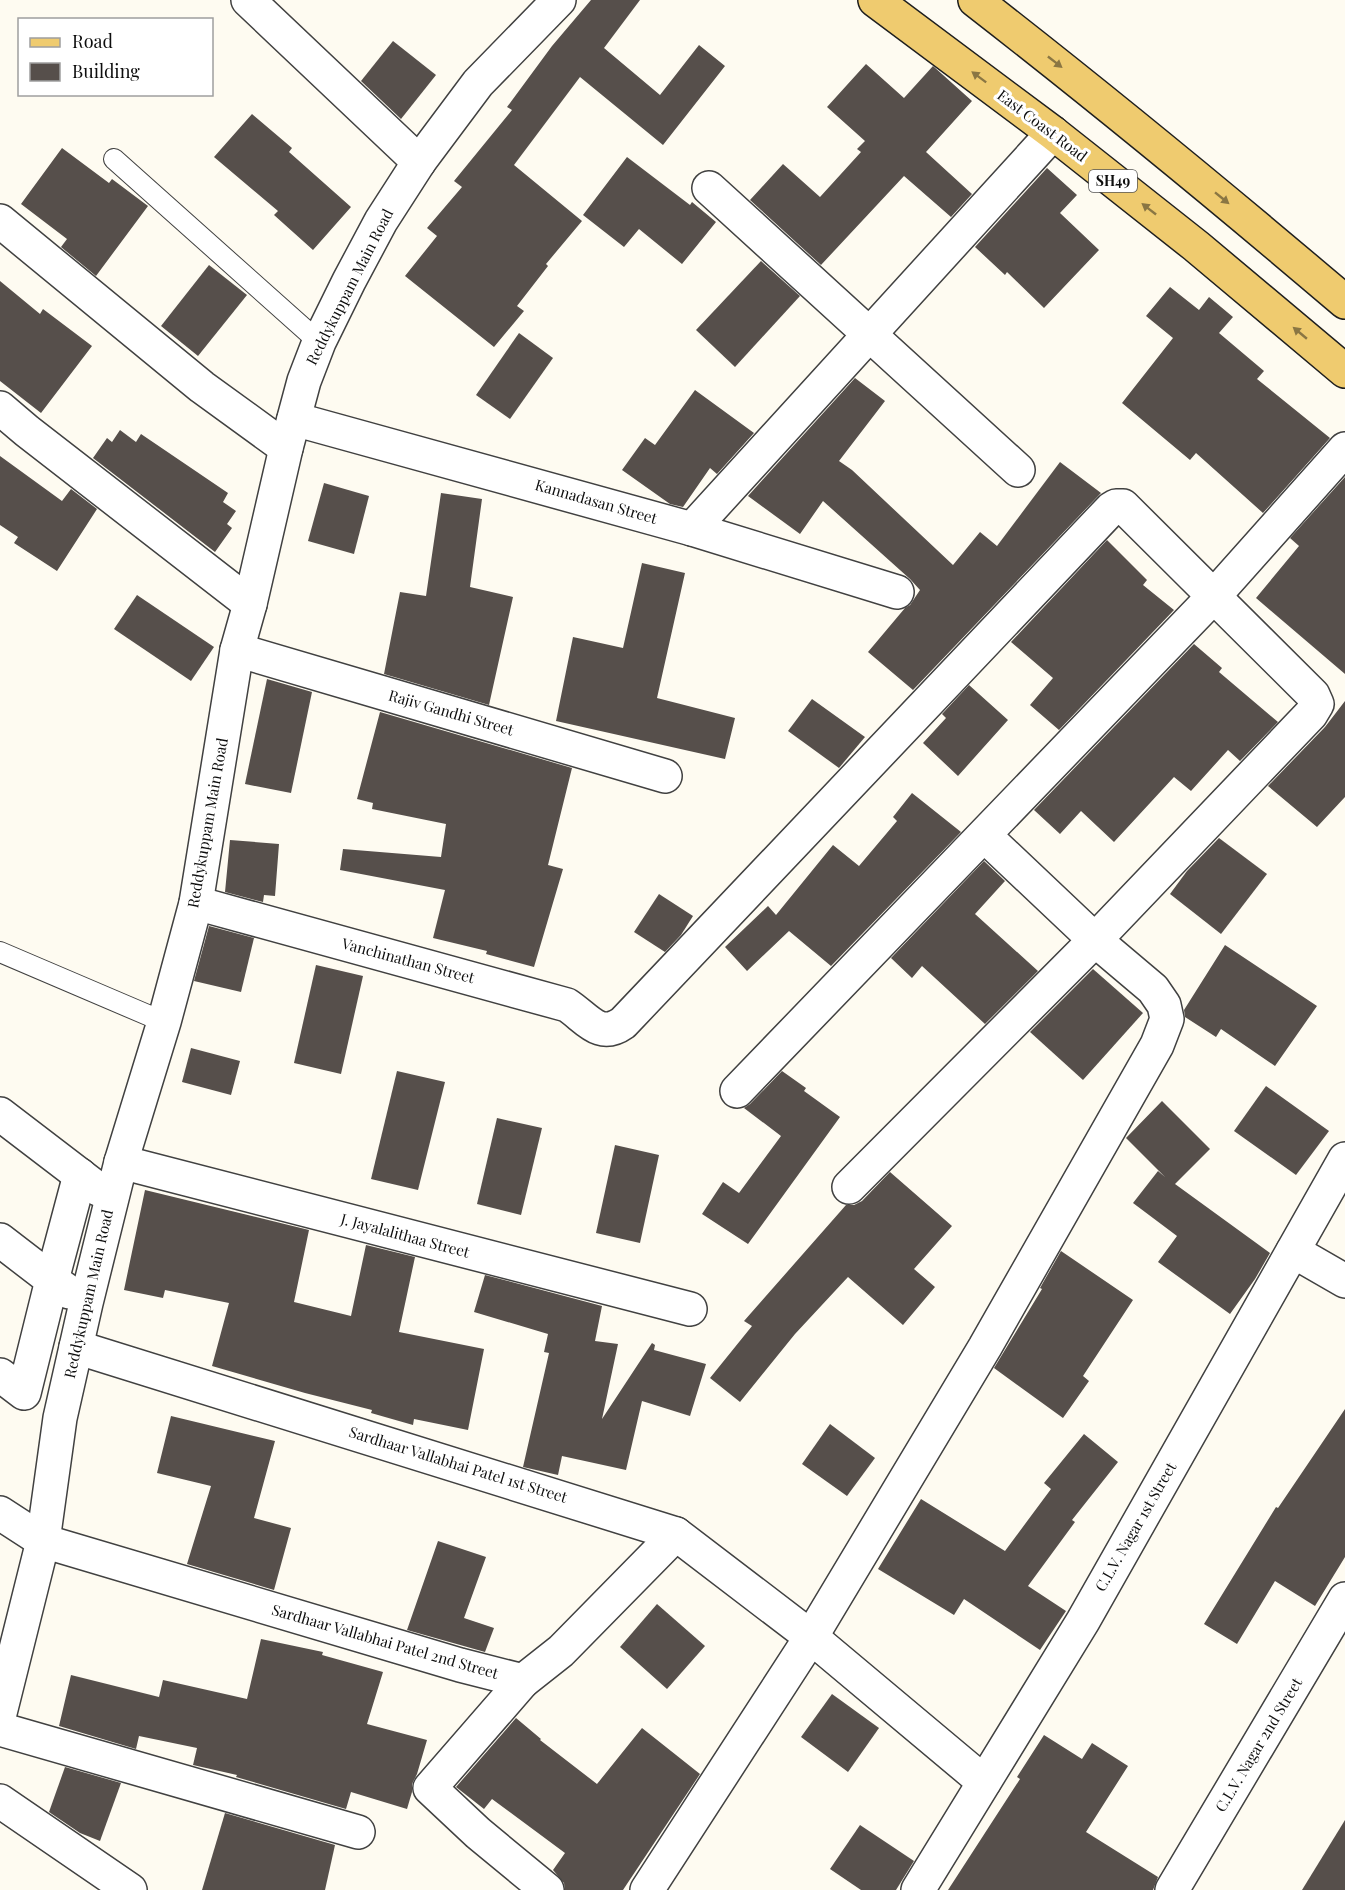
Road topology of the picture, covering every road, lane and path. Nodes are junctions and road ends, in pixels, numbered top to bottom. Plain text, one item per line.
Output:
1 (248, 0) edge
2 (559, 0) edge
3 (875, 0) edge
4 (975, 0) edge
5 (1053, 133) junction
6 (114, 159) dead end
7 (418, 162) junction
8 (709, 188) dead end
9 (0, 221) edge
10 (1345, 302) edge
11 (869, 335) junction
12 (319, 342) junction
13 (1345, 371) edge
14 (0, 408) edge
15 (290, 434) junction
16 (1345, 449) edge
17 (1018, 470) dead end
18 (692, 529) junction
19 (897, 592) dead end
20 (1214, 596) junction
21 (250, 604) junction
22 (237, 651) junction
23 (665, 776) dead end
24 (986, 836) junction
25 (196, 903) junction
26 (1095, 940) junction
27 (0, 952) edge
28 (164, 1022) junction
29 (737, 1091) dead end
30 (0, 1114) edge
31 (1345, 1159) edge
32 (121, 1162) junction
33 (80, 1175) junction
34 (849, 1187) dead end
35 (112, 1199) junction
36 (0, 1240) edge
37 (1293, 1251) junction
38 (52, 1280) junction
39 (1345, 1281) edge
40 (86, 1304) junction
41 (690, 1310) dead end
42 (76, 1347) junction
43 (12, 1384) edge
44 (60, 1418) junction
45 (0, 1513) edge
46 (676, 1534) junction
47 (43, 1541) junction
48 (1345, 1599) edge
49 (811, 1637) junction
50 (523, 1681) junction
51 (0, 1713) edge
52 (0, 1729) edge
53 (984, 1782) junction
54 (0, 1801) edge
55 (358, 1833) dead end
56 (130, 1890) edge
57 (547, 1890) edge
58 (647, 1890) edge
59 (918, 1890) edge
60 (1172, 1890) edge

1 - 7 street
2 - 7 street, Reddykuppam Main Road
5 -> 3 main road, East Coast Road / SH49
4 -> 10 main road
5 - 11 street
13 -> 5 main road, East Coast Road / SH49
6 - 12 lane
7 - 12 street, Reddykuppam Main Road
8 - 11 street
9 - 15 street
11 - 17 street
11 - 18 street
12 - 15 street, Reddykuppam Main Road
14 - 21 street
15 - 18 street, Kannadasan Street
15 - 21 street, Reddykuppam Main Road
16 - 20 street
18 - 19 street, Kannadasan Street
20 - 24 street
20 - 25 street, Vanchinathan Street
20 - 26 street
21 - 22 street, Reddykuppam Main Road
22 - 23 street, Rajiv Gandhi Street
22 - 25 street, Reddykuppam Main Road
24 - 26 street
24 - 29 street
25 - 28 street, Reddykuppam Main Road
26 - 34 street
26 - 49 street
27 - 28 lane
28 - 32 street, Reddykuppam Main Road
30 - 33 street
31 - 37 street, C.L.V. Nagar 1st Street
32 - 35 street, Reddykuppam Main Road
32 - 41 street, J. Jayalalithaa Street
33 - 35 street
33 - 38 street
35 - 40 street, Reddykuppam Main Road
36 - 38 street
37 - 39 street
37 - 53 street, C.L.V. Nagar 1st Street
38 - 40 street
38 - 43 street
40 - 42 street, Reddykuppam Main Road
42 - 44 street, Reddykuppam Main Road
42 - 46 street, Sardhaar Vallabhai Patel 1st Street
43 - 44 street
44 - 47 street, Reddykuppam Main Road
45 - 47 street, Sardhaar Vallabhai Patel 2nd Street
46 - 49 street, Sardhaar Vallabhai Patel 1st Street
46 - 50 street
47 - 50 street, Sardhaar Vallabhai Patel 2nd Street
47 - 51 street, Reddykuppam Main Road
48 - 60 street, C.L.V. Nagar 2nd Street
49 - 53 street, Sardhaar Vallabhai Patel 1st Street
49 - 58 street
50 - 57 street
52 - 55 street
53 - 59 street, C.L.V. Nagar 1st Street
54 - 56 street

